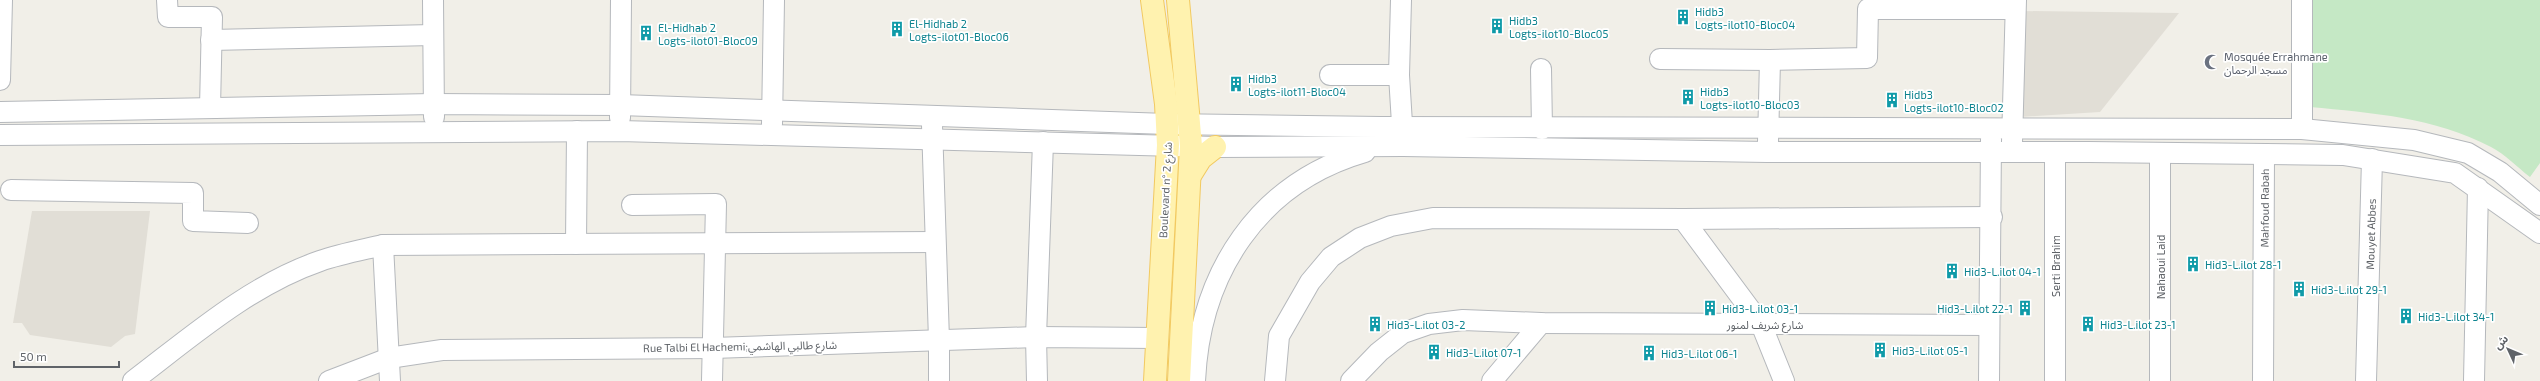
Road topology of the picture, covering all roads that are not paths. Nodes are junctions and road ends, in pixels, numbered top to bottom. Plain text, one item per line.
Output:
1 (2, 0) edge
2 (167, 0) edge
3 (433, 0) edge
4 (621, 0) edge
5 (774, 0) edge
6 (1152, 0) edge
7 (1178, 0) edge
8 (1401, 0) edge
9 (2302, 0) edge
10 (2016, 5) edge
11 (433, 35) junction
12 (211, 40) junction
13 (1660, 59) dead end
14 (1770, 60) junction
15 (1541, 69) dead end
16 (1330, 75) dead end
17 (1399, 75) junction
18 (0, 80) edge
19 (434, 104) junction
20 (620, 105) junction
21 (210, 108) junction
22 (237, 108) junction
23 (772, 111) junction
24 (0, 112) edge
25 (932, 115) junction
26 (1168, 124) junction
27 (1189, 124) junction
28 (1770, 128) junction
29 (1542, 129) junction
30 (1991, 129) junction
31 (2014, 129) junction
32 (2302, 129) junction
33 (434, 131) junction
34 (577, 131) junction
35 (620, 132) junction
36 (238, 133) junction
37 (772, 134) junction
38 (0, 135) edge
39 (932, 139) junction
40 (1397, 140) junction
41 (1043, 142) junction
42 (1168, 145) junction
43 (1191, 146) junction
44 (1215, 146) junction
45 (1767, 152) junction
46 (1991, 152) junction
47 (2011, 152) junction
48 (2055, 152) junction
49 (2160, 153) junction
50 (2264, 154) junction
51 (2372, 159) junction
52 (1191, 174) junction
53 (2478, 188) junction
54 (11, 190) dead end
55 (632, 205) dead end
56 (2540, 205) edge
57 (1992, 216) junction
58 (1682, 219) junction
59 (248, 223) dead end
60 (2537, 224) edge
61 (935, 242) junction
62 (715, 243) junction
63 (576, 244) junction
64 (383, 245) junction
65 (1541, 323) junction
66 (1761, 324) junction
67 (1988, 325) junction
68 (1036, 337) junction
69 (1157, 338) junction
70 (939, 340) junction
71 (713, 348) junction
72 (389, 358) junction
73 (133, 381) edge
74 (329, 381) edge
75 (390, 381) edge
76 (712, 381) edge
77 (938, 381) edge
78 (1037, 381) edge
79 (1155, 381) edge
80 (1179, 381) edge
81 (1195, 381) edge
82 (1275, 381) edge
83 (1351, 381) edge
84 (1492, 381) edge
85 (1784, 381) edge
86 (1989, 381) edge
87 (2055, 381) edge
88 (2160, 381) edge
89 (2263, 381) edge
90 (2366, 381) edge
91 (2474, 381) edge

1 - 18 street
2 - 12 street
3 - 11 street
4 - 20 street
5 - 23 street
6 - 26 main road, Boulevard n° شارع 2
7 - 27 main road, Boulevard n° شارع 2
8 - 17 street
9 - 32 street
10 - 14 street
10 - 31 street
11 - 12 street
11 - 19 street
12 - 21 street
13 - 14 street
14 - 28 street
15 - 29 street
16 - 17 street
17 - 40 street
19 - 20 street
19 - 22 street
19 - 33 street
20 - 23 street
20 - 35 street
21 - 22 street
21 - 24 street
22 - 36 street
23 - 25 street
23 - 37 street
25 - 26 street
25 - 39 street
26 - 27 street
26 - 42 main road, Boulevard n° شارع 2
27 - 40 street
27 - 43 main road, Boulevard n° شارع 2
28 - 29 street
28 - 30 street
28 - 45 street
29 - 40 street
30 - 31 street
30 - 46 street
31 - 32 street
31 - 47 street
32 - 56 street
33 - 34 street
33 - 36 street
34 - 35 street
34 - 63 street
35 - 37 street
36 - 38 street
37 - 39 street
39 - 41 street
39 - 61 street
40 - 44 street
40 - 45 street
40 - 81 street
41 - 42 street
41 - 68 street
42 - 43 street
42 - 69 main road, Boulevard n° شارع 2
43 - 44 street
43 - 52 main road, Boulevard n° شارع 2
44 - 52 main road
45 - 46 street
46 - 47 street
46 - 57 street
47 - 48 street
48 - 49 street
48 - 87 street, Serti Brahim
49 - 50 street
49 - 88 street, Nahaoui Laid
50 - 51 street
50 - 89 street, Mahfoud Rabah
51 - 53 street
51 - 90 street, Mouyet Abbes
52 - 80 main road, Boulevard n° شارع 2
53 - 60 street
53 - 91 street
54 - 59 street
55 - 62 street
57 - 58 street
57 - 67 street
58 - 66 street
58 - 82 street
61 - 62 street
61 - 70 street
62 - 63 street
62 - 71 street
63 - 64 street
64 - 72 street
64 - 73 street
65 - 66 street, شارع شريف لمنور
65 - 83 street, شارع شريف لمنور
65 - 84 street
66 - 67 street, شارع شريف لمنور
66 - 85 street
67 - 86 street
68 - 69 street, Rue Talbi El Hachemi;شارع طالبي الهاشمي
68 - 70 street, Rue Talbi El Hachemi;شارع طالبي الهاشمي
68 - 78 street
69 - 79 main road, Boulevard n° شارع 2
70 - 71 street, Rue Talbi El Hachemi;شارع طالبي الهاشمي
70 - 77 street
71 - 72 street, Rue Talbi El Hachemi;شارع طالبي الهاشمي
71 - 76 street
72 - 74 street, Rue Talbi El Hachemi;شارع طالبي الهاشمي
72 - 75 street

